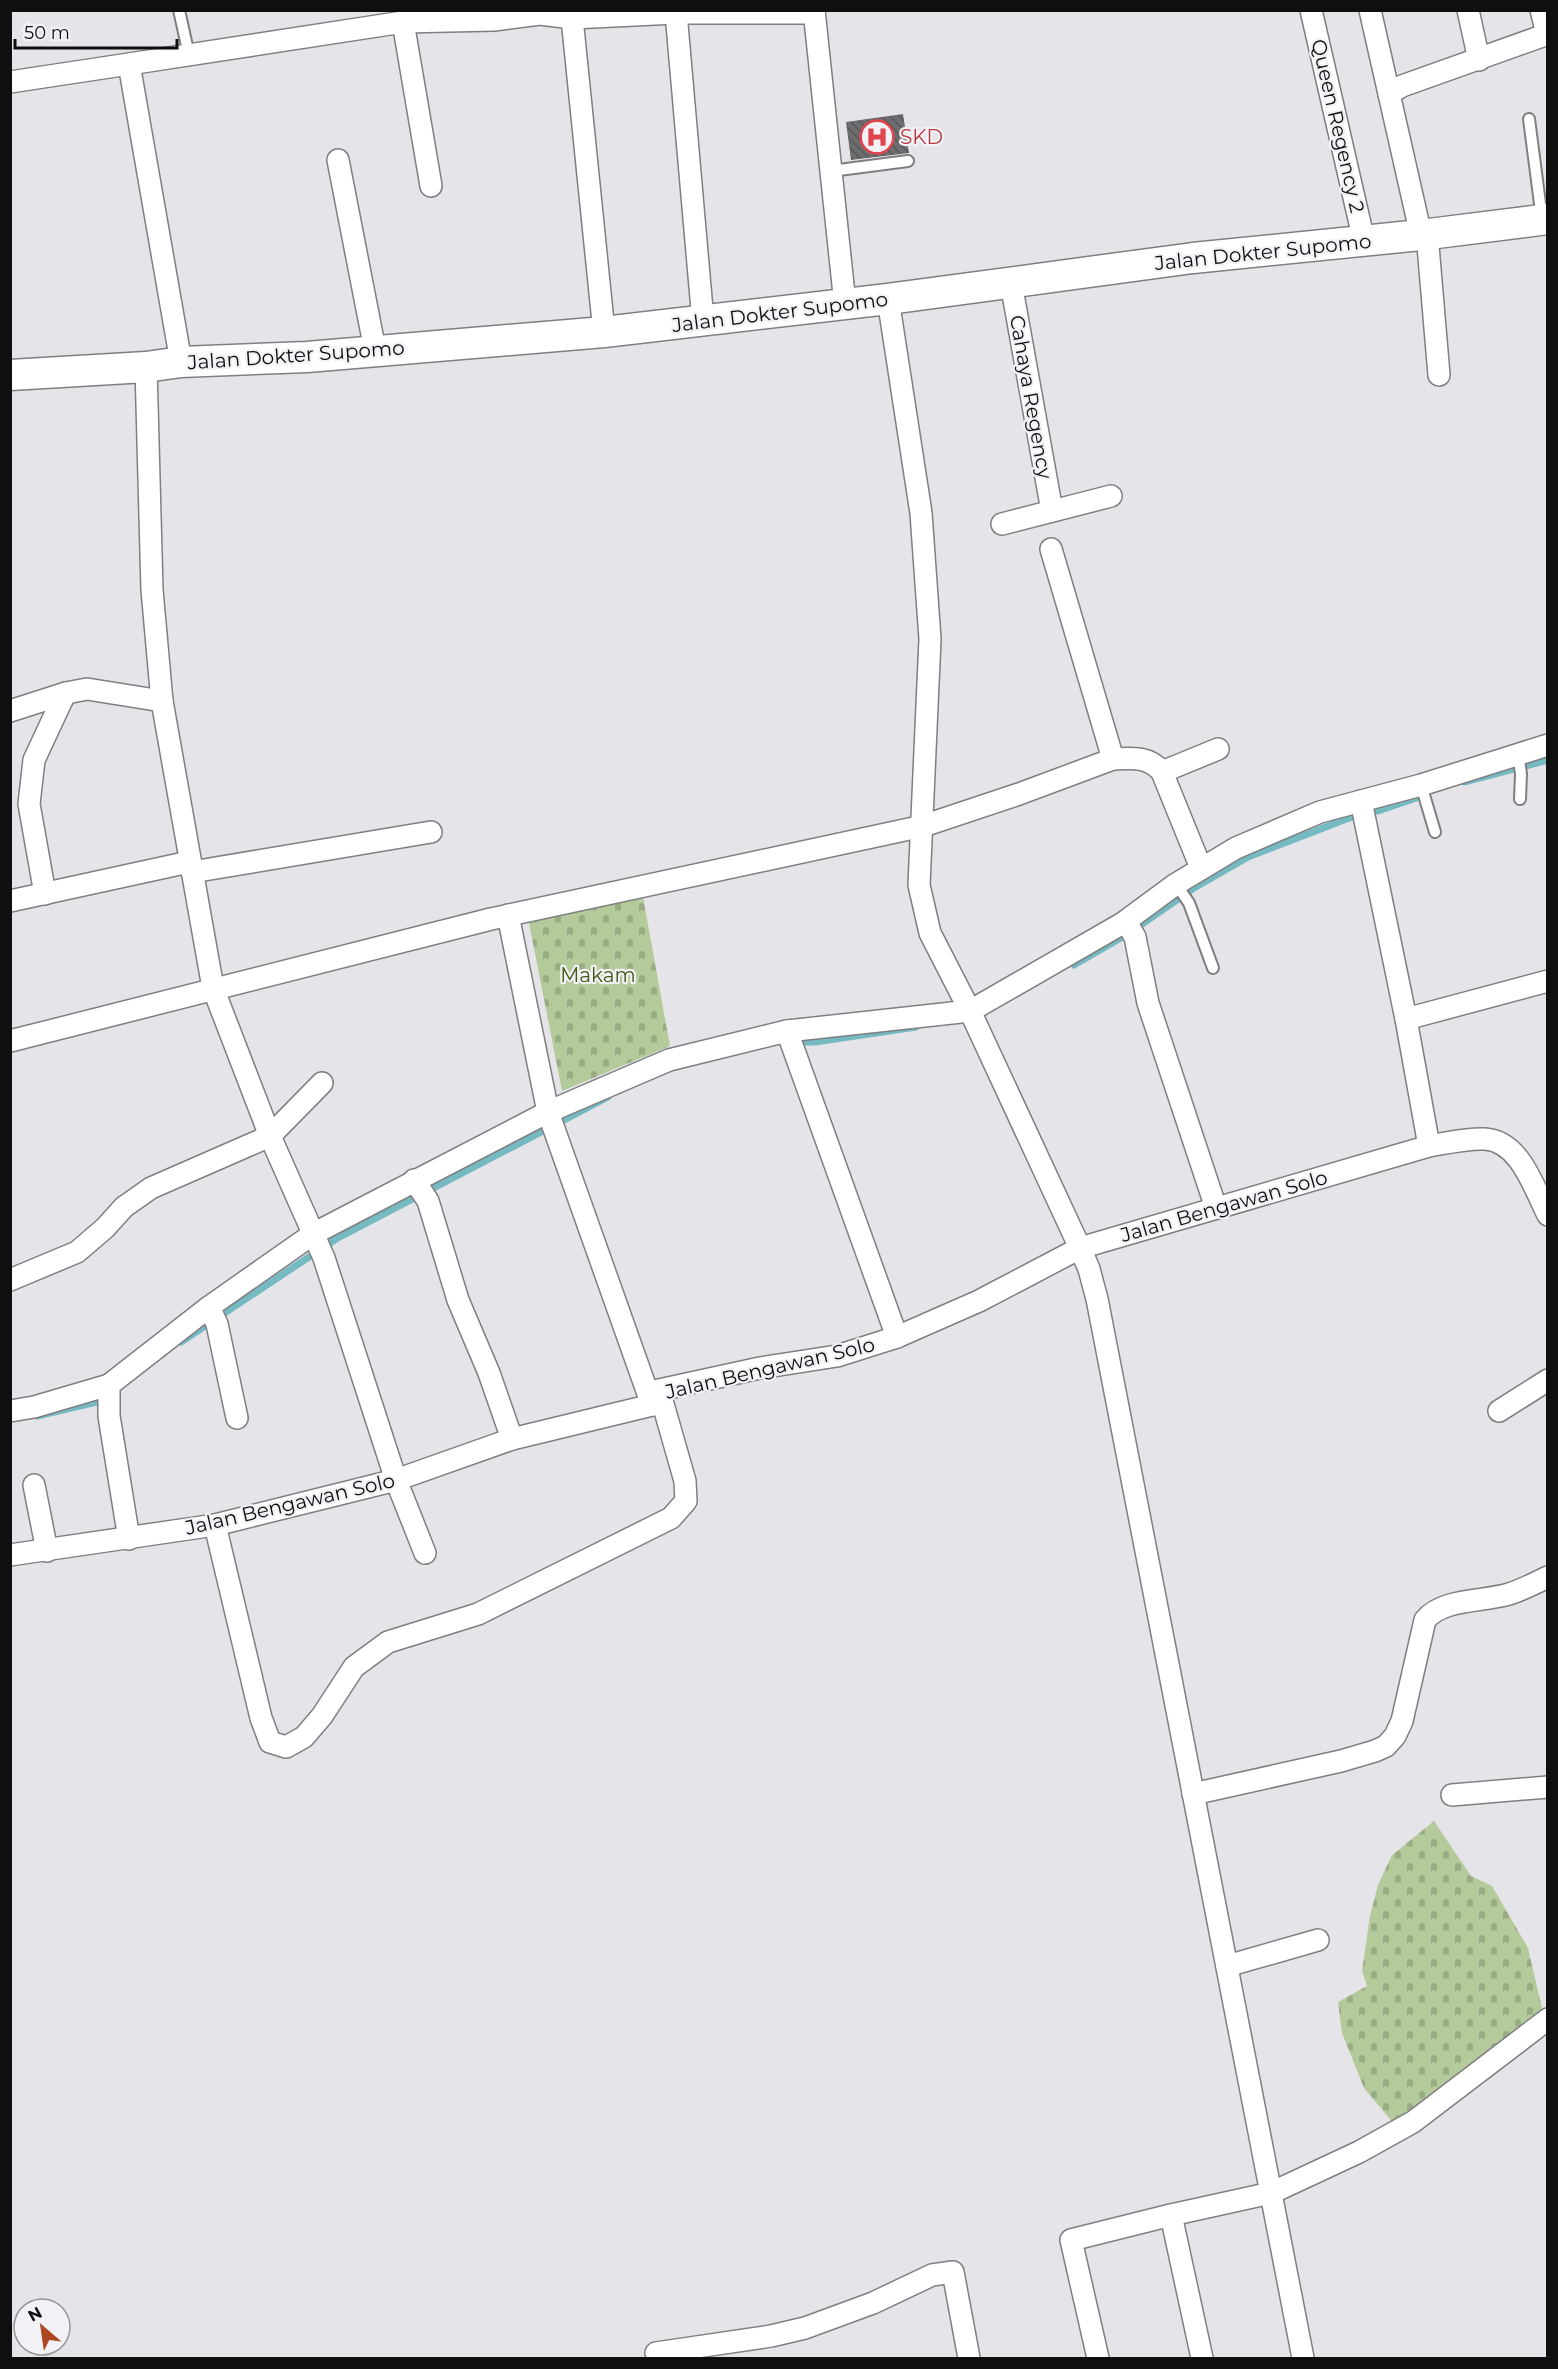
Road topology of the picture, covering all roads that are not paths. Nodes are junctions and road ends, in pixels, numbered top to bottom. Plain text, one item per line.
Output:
1 (179, 10) edge
2 (1311, 10) edge
3 (1370, 10) edge
4 (1468, 10) edge
5 (1541, 10) edge
6 (540, 12) edge
7 (814, 12) edge
8 (676, 13) junction
9 (572, 18) junction
10 (403, 22) junction
11 (1547, 34) edge
12 (189, 55) junction
13 (1479, 60) junction
14 (129, 64) junction
15 (10, 82) edge
16 (1389, 94) junction
17 (1529, 119) dead end
18 (338, 160) dead end
19 (908, 161) dead end
20 (831, 171) junction
21 (431, 186) dead end
22 (1545, 219) edge
23 (1424, 235) junction
24 (1364, 241) junction
25 (1011, 283) junction
26 (888, 299) junction
27 (845, 304) junction
28 (703, 321) junction
29 (604, 332) junction
30 (375, 350) junction
31 (181, 362) junction
32 (146, 367) junction
33 (10, 375) edge
34 (1439, 375) dead end
35 (1111, 496) dead end
36 (1052, 511) junction
37 (1002, 524) dead end
38 (1051, 549) dead end
39 (66, 693) junction
40 (162, 701) junction
41 (10, 711) edge
42 (1548, 745) edge
43 (1218, 749) dead end
44 (1518, 757) junction
45 (1113, 759) junction
46 (1162, 772) junction
47 (1424, 792) junction
48 (1520, 799) dead end
49 (1363, 810) junction
50 (923, 826) junction
51 (431, 832) dead end
52 (1435, 832) dead end
53 (191, 867) junction
54 (1201, 868) junction
55 (1180, 888) junction
56 (45, 894) junction
57 (10, 902) edge
58 (508, 915) junction
59 (1129, 928) junction
60 (1214, 969) dead end
61 (1548, 981) edge
62 (213, 988) junction
63 (970, 1011) junction
64 (1406, 1019) junction
65 (790, 1038) junction
66 (10, 1041) edge
67 (322, 1083) dead end
68 (552, 1122) junction
69 (270, 1136) junction
70 (1429, 1146) junction
71 (420, 1189) junction
72 (1216, 1208) junction
73 (1548, 1215) edge
74 (318, 1246) junction
75 (1080, 1248) junction
76 (10, 1280) edge
77 (212, 1315) junction
78 (897, 1337) junction
79 (1548, 1380) edge
80 (109, 1386) junction
81 (656, 1397) junction
82 (10, 1411) edge
83 (1499, 1411) dead end
84 (237, 1418) dead end
85 (512, 1439) junction
86 (396, 1480) junction
87 (34, 1485) dead end
88 (215, 1525) junction
89 (129, 1539) junction
90 (47, 1551) junction
91 (425, 1554) dead end
92 (10, 1555) edge
93 (1548, 1577) edge
94 (1548, 1787) edge
95 (1193, 1794) junction
96 (1452, 1795) dead end
97 (1318, 1940) dead end
98 (1227, 1966) junction
99 (1548, 2019) edge
100 (1272, 2193) junction
101 (1171, 2215) junction
102 (725, 2351) edge
103 (656, 2353) dead end
104 (969, 2358) edge
105 (1098, 2358) edge
106 (1202, 2358) edge
107 (1303, 2358) edge

1 - 12 lane
2 - 24 street, Queen Regency 2
3 - 16 street
4 - 13 street
5 - 11 street
6 - 9 street
6 - 10 street
7 - 8 street
7 - 20 street
8 - 9 street
8 - 28 street
9 - 29 street
10 - 12 street
10 - 21 street
11 - 13 street
12 - 14 street
13 - 16 street
14 - 15 street
14 - 31 street
16 - 23 street
17 - 22 lane
18 - 30 street
19 - 20 lane
20 - 27 street
22 - 23 street, Jalan Dokter Supomo
23 - 24 street, Jalan Dokter Supomo
23 - 34 street
24 - 25 street, Jalan Dokter Supomo
25 - 26 street, Jalan Dokter Supomo
25 - 36 street, Cahaya Regency
26 - 27 street, Jalan Dokter Supomo
26 - 50 street
27 - 28 street, Jalan Dokter Supomo
28 - 29 street, Jalan Dokter Supomo
29 - 30 street, Jalan Dokter Supomo
30 - 31 street, Jalan Dokter Supomo
31 - 32 street, Jalan Dokter Supomo
32 - 33 street, Jalan Dokter Supomo
32 - 40 street
35 - 36 street
36 - 37 street
38 - 45 street
39 - 40 street
39 - 41 street
39 - 56 street
40 - 53 street
42 - 44 street
43 - 46 street
44 - 47 street
44 - 48 lane
45 - 46 street
45 - 50 street
46 - 54 street
47 - 49 street
47 - 52 lane
49 - 54 street
49 - 64 street
50 - 58 street
50 - 63 street
51 - 53 street
53 - 56 street
53 - 62 street
54 - 55 street
55 - 59 street
55 - 60 lane
56 - 57 street
58 - 62 street
58 - 68 street
59 - 63 street
59 - 72 street
61 - 64 street
62 - 66 street
62 - 69 street
63 - 65 street
63 - 75 street
64 - 70 street
65 - 68 street
65 - 78 street
67 - 69 street
68 - 71 street
68 - 81 street
69 - 74 street
69 - 76 street
70 - 72 street, Jalan Bengawan Solo
70 - 73 street, Jalan Bengawan Solo
71 - 74 street
71 - 85 street
72 - 75 street, Jalan Bengawan Solo
74 - 77 street
74 - 86 street
75 - 78 street, Jalan Bengawan Solo
75 - 95 street
77 - 80 street
77 - 84 street
78 - 81 street, Jalan Bengawan Solo
79 - 83 street
80 - 82 street
80 - 89 street
81 - 85 street, Jalan Bengawan Solo
81 - 88 street
85 - 86 street, Jalan Bengawan Solo
86 - 88 street, Jalan Bengawan Solo
86 - 91 street
87 - 90 street
88 - 89 street, Jalan Bengawan Solo
89 - 90 street, Jalan Bengawan Solo
90 - 92 street, Jalan Bengawan Solo
93 - 95 street
94 - 96 street
95 - 98 street
97 - 98 street
98 - 100 street
99 - 100 street
100 - 101 street
100 - 107 street
101 - 105 street
101 - 106 street
102 - 103 street
102 - 104 street

